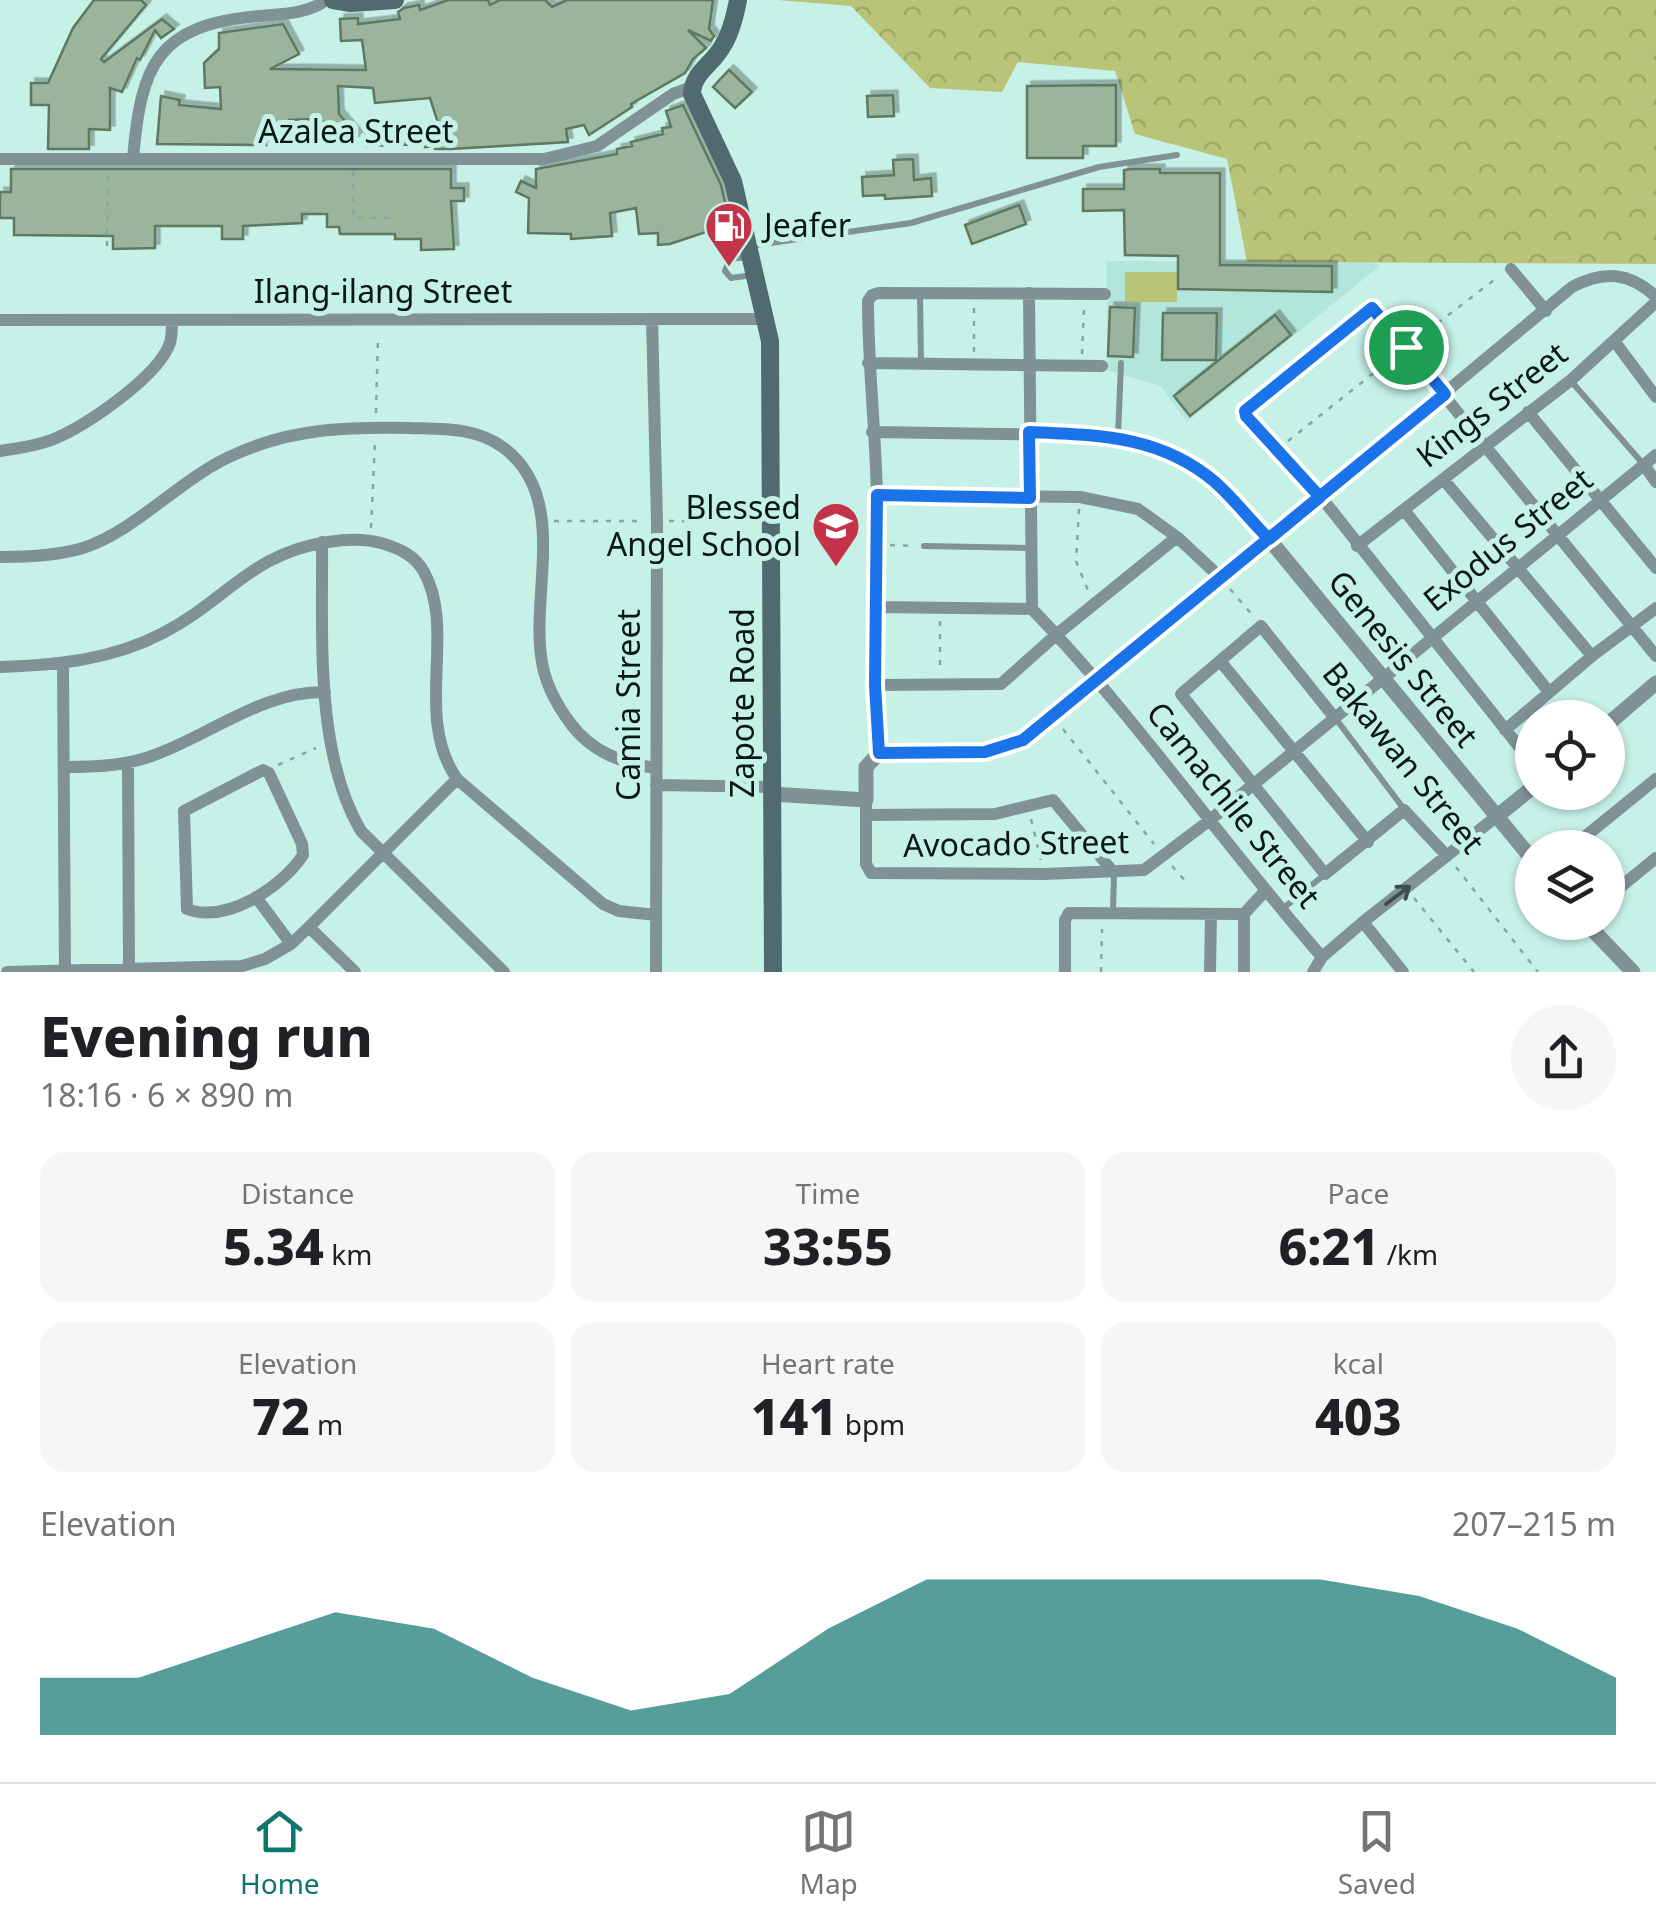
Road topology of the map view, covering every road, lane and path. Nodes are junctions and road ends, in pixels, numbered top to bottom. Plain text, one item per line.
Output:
1 (330, 0) edge
2 (395, 0) edge
3 (738, 0) edge
4 (692, 87) junction
5 (1176, 154) dead end
6 (0, 159) edge
7 (133, 159) junction
8 (108, 160) junction
9 (353, 160) junction
10 (397, 218) dead end
11 (108, 246) dead end
12 (753, 259) junction
13 (1511, 269) joint
14 (920, 292) junction
15 (1029, 293) junction
16 (974, 294) junction
17 (1084, 294) junction
18 (1104, 294) dead end
19 (1656, 299) edge
20 (1546, 311) junction
21 (652, 319) junction
22 (767, 319) junction
23 (0, 320) edge
24 (172, 320) junction
25 (1615, 342) junction
26 (1406, 347) junction
27 (1120, 363) dead end
28 (868, 364) junction
29 (921, 364) junction
30 (974, 365) junction
31 (1030, 365) junction
32 (1082, 366) junction
33 (1102, 366) dead end
34 (1570, 380) junction
35 (1445, 394) junction
36 (1656, 397) edge
37 (1528, 412) junction
38 (872, 432) junction
39 (1029, 432) junction
40 (1118, 436) junction
41 (1485, 446) junction
42 (1279, 448) junction
43 (0, 450) edge
44 (1656, 455) edge
45 (1644, 465) junction
46 (1442, 479) junction
47 (1656, 482) edge
48 (877, 495) junction
49 (1320, 497) junction
50 (1030, 498) junction
51 (1080, 498) junction
52 (1599, 501) junction
53 (1404, 510) junction
54 (1558, 535) junction
55 (1177, 537) junction
56 (1269, 539) junction
57 (322, 542) junction
58 (878, 545) junction
59 (924, 546) joint
60 (1358, 546) junction
61 (1030, 548) junction
62 (0, 557) edge
63 (1656, 568) edge
64 (1518, 569) junction
65 (1221, 578) junction
66 (1477, 602) junction
67 (1094, 606) junction
68 (876, 607) junction
69 (940, 607) junction
70 (1656, 608) edge
71 (1032, 610) junction
72 (1261, 626) junction
73 (1632, 627) junction
74 (1056, 634) junction
75 (1432, 638) junction
76 (1592, 656) junction
77 (1656, 656) edge
78 (1222, 662) junction
79 (63, 665) junction
80 (0, 667) edge
81 (1382, 677) junction
82 (1096, 681) junction
83 (1656, 683) edge
84 (875, 685) junction
85 (940, 685) junction
86 (326, 692) junction
87 (1549, 692) junction
88 (1625, 709) edge
89 (1053, 716) junction
90 (1334, 717) junction
91 (1505, 730) junction
92 (1515, 743) edge
93 (322, 745) dead end
94 (1293, 751) junction
95 (879, 753) junction
96 (128, 763) junction
97 (64, 768) junction
98 (656, 768) junction
99 (266, 770) junction
100 (1656, 779) edge
101 (458, 780) junction
102 (1252, 784) junction
103 (656, 785) junction
104 (772, 790) junction
105 (1515, 802) edge
106 (866, 808) junction
107 (1028, 808) junction
108 (1404, 810) junction
109 (1496, 817) junction
110 (1210, 820) junction
111 (1593, 830) edge
112 (1515, 840) edge
113 (1368, 842) junction
114 (382, 852) junction
115 (1164, 856) junction
116 (1447, 856) junction
117 (1653, 867) edge
118 (1114, 872) junction
119 (1044, 874) junction
120 (1326, 874) junction
121 (1188, 885) dead end
122 (1625, 886) edge
123 (1406, 889) junction
124 (1264, 891) junction
125 (256, 897) junction
126 (1280, 910) junction
127 (1108, 911) junction
128 (1211, 914) junction
129 (1244, 914) junction
130 (656, 915) junction
131 (1363, 922) junction
132 (309, 928) junction
133 (1602, 940) edge
134 (290, 944) junction
135 (1322, 957) junction
136 (129, 970) edge
137 (7, 972) edge
138 (66, 972) edge
139 (355, 972) edge
140 (504, 972) edge
141 (656, 972) edge
142 (774, 972) edge
143 (1065, 972) edge
144 (1101, 972) edge
145 (1210, 972) edge
146 (1244, 972) edge
147 (1313, 972) edge
148 (1402, 972) edge
149 (1474, 972) edge
150 (1538, 972) edge
151 (1633, 972) edge

1 - 2 main road
1 - 7 street
3 - 4 main road
4 - 9 street, Azalea Street
4 - 12 main road, Zapote Road
5 - 12 lane
6 - 8 street, Azalea Street
7 - 8 street, Azalea Street
7 - 9 street, Azalea Street
8 - 11 path
9 - 10 path
12 - 22 main road, Zapote Road
13 - 20 street
13 - 26 path
14 - 16 street
14 - 28 street
14 - 29 lane
15 - 16 street
15 - 17 street
15 - 31 street
16 - 30 path
17 - 18 street
17 - 32 path
19 - 20 street
19 - 25 street, Kings Street
20 - 35 street
21 - 22 street, Ilang-ilang Street
21 - 24 street, Ilang-ilang Street
21 - 98 street, Camia Street
22 - 104 main road, Zapote Road
23 - 24 street, Ilang-ilang Street
24 - 43 street
25 - 34 street, Kings Street
25 - 36 street
26 - 35 street
26 - 42 path
26 - 42 street
27 - 40 lane
28 - 29 street
28 - 38 street
29 - 30 street
30 - 31 street
31 - 32 street
31 - 39 street
32 - 33 street
34 - 37 street, Kings Street
34 - 45 lane
35 - 41 street
35 - 49 street
37 - 41 street, Kings Street
37 - 52 street
38 - 39 street
38 - 48 street
39 - 40 street
39 - 50 street
40 - 56 street
41 - 46 street, Kings Street
41 - 54 street
42 - 49 street
44 - 45 street, Exodus Street
45 - 47 street
45 - 52 street, Exodus Street
46 - 53 street, Kings Street
46 - 64 street
48 - 50 street
48 - 58 street
49 - 56 street
49 - 60 street
50 - 51 street
50 - 61 street
51 - 55 street
51 - 67 path
52 - 54 street, Exodus Street
52 - 63 street
53 - 60 street, Kings Street
53 - 66 street
54 - 64 street, Exodus Street
54 - 73 street
55 - 65 street
55 - 67 street
56 - 65 street
56 - 81 street, Genesis Street
57 - 79 street
57 - 86 street
57 - 101 street
58 - 59 path
58 - 68 street
59 - 61 lane
60 - 75 street
61 - 71 street
62 - 98 street
64 - 66 street, Exodus Street
64 - 76 street
65 - 72 path
65 - 82 street
66 - 75 street, Exodus Street
66 - 87 street
67 - 74 street
68 - 69 street
68 - 84 street
69 - 71 street
69 - 85 path
70 - 73 street
71 - 74 street, Camachile Street
72 - 78 street
72 - 90 street, Bakawan Street
73 - 76 street
73 - 77 street
74 - 82 street, Camachile Street
74 - 85 street
75 - 81 street, Exodus Street
75 - 91 street
76 - 87 street
78 - 94 street
78 - 102 street
79 - 80 street
79 - 97 street
81 - 90 street, Exodus Street
81 - 109 street, Genesis Street
82 - 89 street
82 - 110 street, Camachile Street
83 - 88 street
84 - 85 street
84 - 95 street
86 - 96 street
86 - 114 street
87 - 91 street
89 - 95 street
89 - 115 path
90 - 94 street, Exodus Street
90 - 108 lane, Bakawan Street
91 - 92 street
93 - 99 path
94 - 102 street, Exodus Street
94 - 113 street
95 - 106 street
96 - 97 street
96 - 136 street
97 - 138 street
98 - 103 street, Camia Street
99 - 125 street
99 - 125 street
100 - 111 street
101 - 114 street
101 - 130 street
102 - 110 street, Exodus Street
102 - 120 street
103 - 104 street
103 - 130 street, Camia Street
104 - 106 street
104 - 142 main road, Zapote Road
105 - 109 street
106 - 107 street
106 - 119 street, Avocado Street
107 - 118 street
107 - 119 path
108 - 113 street
108 - 116 street, Bakawan Street
109 - 112 street, Genesis Street
109 - 116 street
110 - 115 street, Avocado Street
110 - 124 street, Camachile Street
113 - 120 street
114 - 132 street
114 - 140 street
115 - 118 street, Avocado Street
115 - 121 path
116 - 123 street
116 - 150 path, Bakawan Street
117 - 122 street
118 - 119 street, Avocado Street
118 - 127 lane
120 - 126 lane
131 -> 123 street
123 - 149 path
124 - 126 street, Camachile Street
124 - 129 street
125 - 134 street
126 - 135 street, Camachile Street
127 - 128 street
127 - 143 street
127 - 144 path
128 - 129 street
128 - 145 street
129 - 146 street
130 - 141 street, Camia Street
131 - 135 street
131 - 148 street
132 - 134 street
132 - 139 street
133 - 151 street
134 - 136 street
135 - 147 street
136 - 138 street
137 - 138 street

